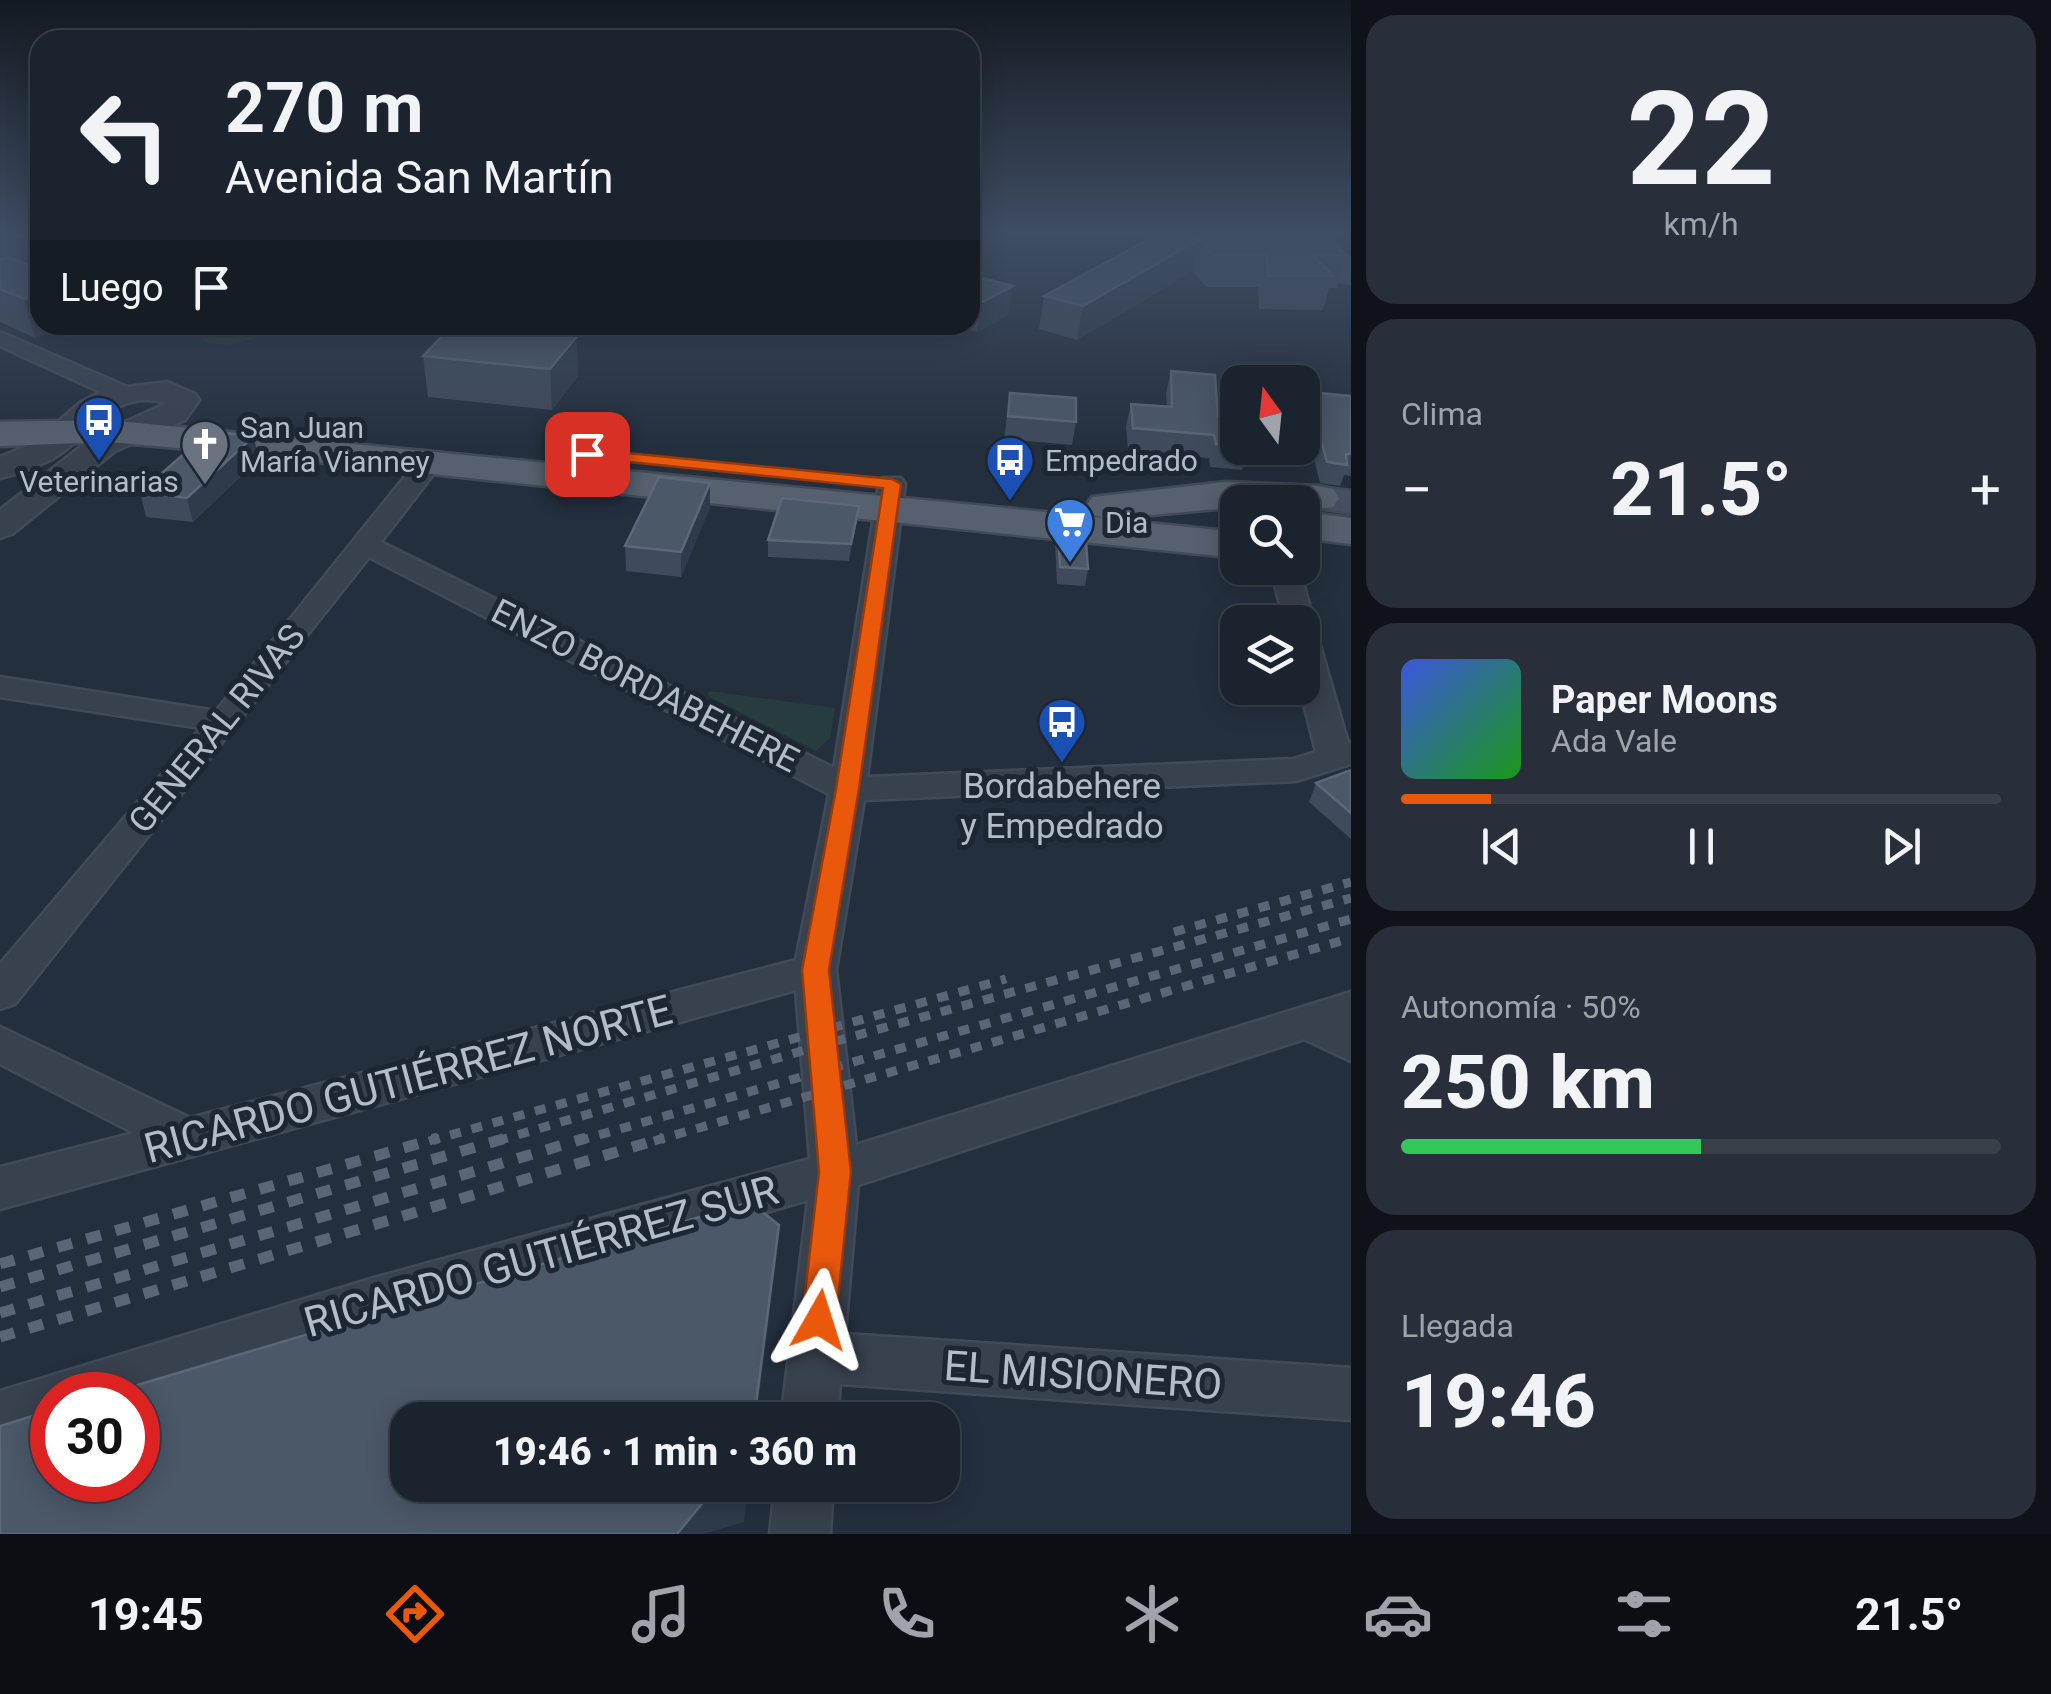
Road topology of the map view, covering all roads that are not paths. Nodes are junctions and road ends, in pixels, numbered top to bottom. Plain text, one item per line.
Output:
1 (0, 338) edge
2 (0, 414) edge
3 (96, 427) junction
4 (8, 454) edge
5 (429, 462) junction
6 (1220, 495) edge
7 (891, 497) junction
8 (1107, 506) junction
9 (1320, 508) edge
10 (1220, 516) edge
11 (0, 527) edge
12 (1351, 531) edge
13 (1220, 543) edge
14 (366, 545) junction
15 (1320, 554) edge
16 (1351, 557) edge
17 (0, 687) edge
18 (1320, 688) edge
19 (224, 722) junction
20 (1343, 756) edge
21 (848, 789) junction
22 (815, 970) junction
23 (0, 993) edge
24 (1330, 1015) edge
25 (0, 1044) edge
26 (1351, 1044) edge
27 (187, 1138) junction
28 (835, 1172) junction
29 (0, 1188) edge
30 (815, 1357) junction
31 (148, 1372) edge
32 (1351, 1394) edge
33 (811, 1402) edge
34 (30, 1409) edge
35 (0, 1418) edge
36 (803, 1502) edge
37 (800, 1534) edge

1 - 3 street
2 - 3 main road
3 - 4 main road
3 - 5 main road
3 - 7 main road
3 - 11 street
5 - 7 main road
5 - 14 street, GENERAL RIVAS
6 - 8 main road
7 - 8 main road
7 - 13 main road
7 - 21 street
8 - 10 main road
9 - 12 main road
14 - 19 street, GENERAL RIVAS
14 - 21 street, ENZO BORDABEHERE
15 - 16 main road
17 - 19 street
18 - 20 street
19 - 23 street, GENERAL RIVAS
20 - 21 street, ENZO BORDABEHERE
21 - 22 street
22 - 27 street, RICARDO GUTIÉRREZ NORTE
22 - 28 street
24 - 26 street
24 - 28 street, RICARDO GUTIÉRREZ SUR
25 - 27 street
27 - 29 street, RICARDO GUTIÉRREZ NORTE
28 - 30 street
28 - 31 street, RICARDO GUTIÉRREZ SUR
30 - 32 street, EL MISIONERO
30 - 33 street
34 - 35 street
36 - 37 street

